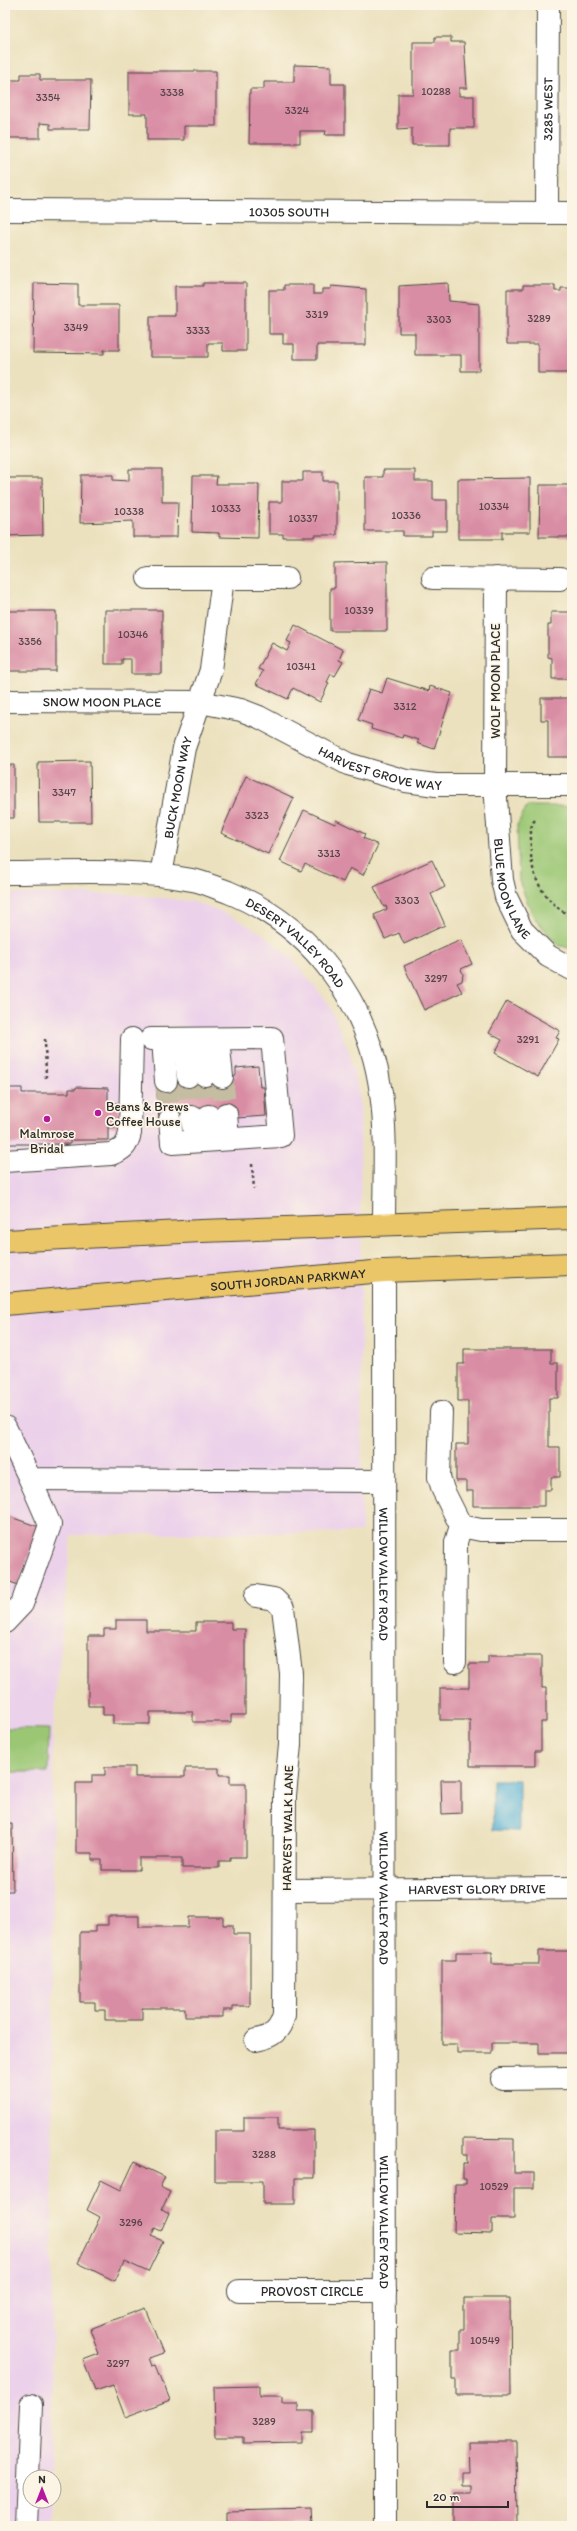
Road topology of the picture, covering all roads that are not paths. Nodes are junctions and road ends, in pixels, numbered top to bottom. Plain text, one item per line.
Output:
1 (548, 5) edge
2 (5, 210) edge
3 (547, 213) junction
4 (572, 213) edge
5 (148, 578) dead end
6 (223, 578) junction
7 (287, 578) dead end
8 (433, 578) dead end
9 (496, 578) junction
10 (560, 578) dead end
11 (5, 701) edge
12 (200, 702) junction
13 (495, 785) junction
14 (572, 785) edge
15 (5, 872) edge
16 (161, 875) junction
17 (572, 969) edge
18 (175, 1039) junction
19 (166, 1081) tunnel mouth
20 (170, 1119) tunnel mouth
21 (212, 1140) junction
22 (5, 1161) edge
23 (572, 1218) edge
24 (384, 1224) junction
25 (5, 1241) edge
26 (572, 1264) edge
27 (384, 1271) junction
28 (5, 1304) edge
29 (440, 1412) dead end
30 (5, 1426) edge
31 (30, 1479) junction
32 (384, 1481) junction
33 (461, 1526) junction
34 (572, 1530) edge
35 (256, 1596) dead end
36 (5, 1622) edge
37 (455, 1662) dead end
38 (572, 1888) edge
39 (286, 1890) junction
40 (385, 1890) junction
41 (256, 2040) dead end
42 (502, 2078) dead end
43 (572, 2078) edge
44 (239, 2291) dead end
45 (385, 2291) junction
46 (31, 2405) dead end
47 (26, 2526) edge
48 (386, 2526) edge

1 - 3 street, 3285 WEST
2 - 3 street, 10305 SOUTH
3 - 4 street, 10305 SOUTH
5 - 6 street
6 - 7 street
6 - 12 street, BUCK MOON WAY
8 - 9 street
9 - 10 street
9 - 13 street, WOLF MOON PLACE
11 - 12 street, SNOW MOON PLACE
12 - 13 street, HARVEST GROVE WAY
12 - 16 street, BUCK MOON WAY
13 - 14 street, HARVEST GROVE WAY
13 - 17 street, BLUE MOON LANE
15 - 16 street, DESERT VALLEY ROAD
16 - 24 street, DESERT VALLEY ROAD
18 - 18 street
18 - 19 street
18 - 21 street
18 - 22 street
20 - 21 street
21 - 21 street
23 - 24 main road
24 - 25 main road
26 - 27 main road, SOUTH JORDAN PARKWAY
27 - 28 main road, SOUTH JORDAN PARKWAY
27 - 32 street, WILLOW VALLEY ROAD
29 - 33 street
30 - 31 street
31 - 32 street
31 - 36 street
32 - 40 street, WILLOW VALLEY ROAD
33 - 34 street
33 - 37 street
35 - 39 street, HARVEST WALK LANE
38 - 40 street, HARVEST GLORY DRIVE
39 - 40 street, HARVEST GLORY DRIVE
39 - 41 street, HARVEST WALK LANE
40 - 45 street, WILLOW VALLEY ROAD
42 - 43 street
44 - 45 street, PROVOST CIRCLE
45 - 48 street, WILLOW VALLEY ROAD
46 - 47 street

